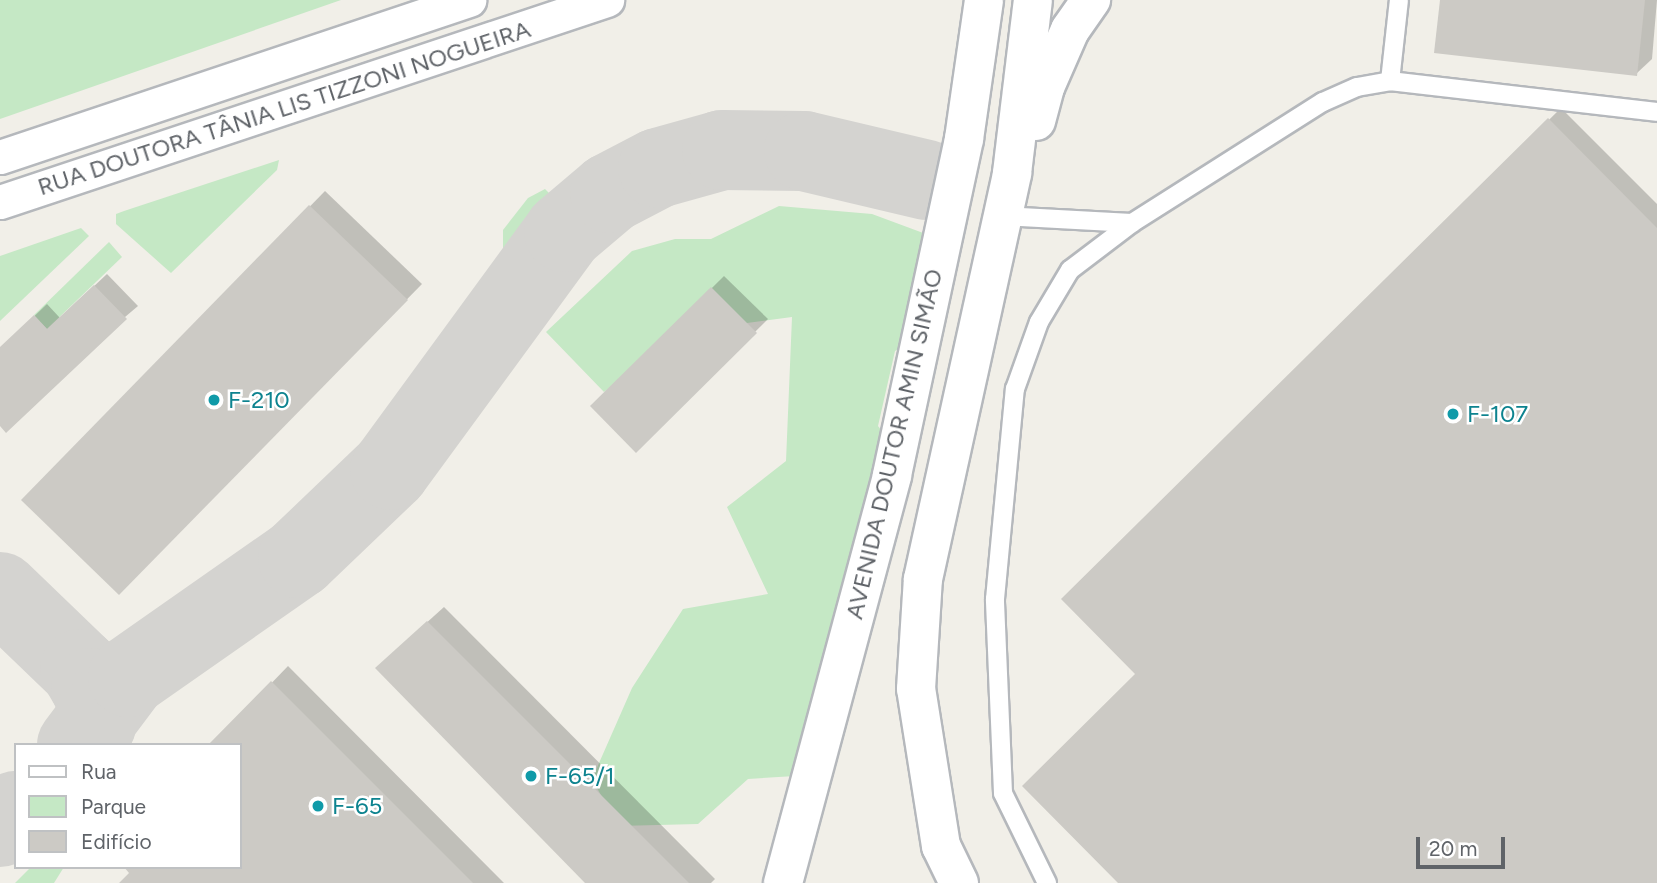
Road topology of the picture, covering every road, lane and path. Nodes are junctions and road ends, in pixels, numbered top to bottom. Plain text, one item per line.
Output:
1 (469, 0) edge
2 (607, 0) edge
3 (984, 0) edge
4 (1033, 0) edge
5 (1091, 0) edge
6 (1399, 0) edge
7 (1390, 81) junction
8 (1657, 112) edge
9 (0, 157) edge
10 (1012, 173) junction
11 (0, 202) edge
12 (949, 206) junction
13 (1002, 216) junction
14 (1132, 223) junction
15 (783, 883) edge
16 (959, 883) edge
17 (1047, 883) edge

1 - 9 street, RUA DOUTORA TÂNIA LIS TIZZONI NOGUEIRA
2 - 11 street, RUA DOUTORA TÂNIA LIS TIZZONI NOGUEIRA
3 - 12 street, AVENIDA DOUTOR AMIN SIMÃO
4 - 10 street
5 - 10 street
6 - 7 lane
7 - 8 lane
7 - 14 lane
10 - 13 street
12 - 13 street
12 - 15 street, AVENIDA DOUTOR AMIN SIMÃO
13 - 14 lane
13 - 16 street
14 - 17 lane

